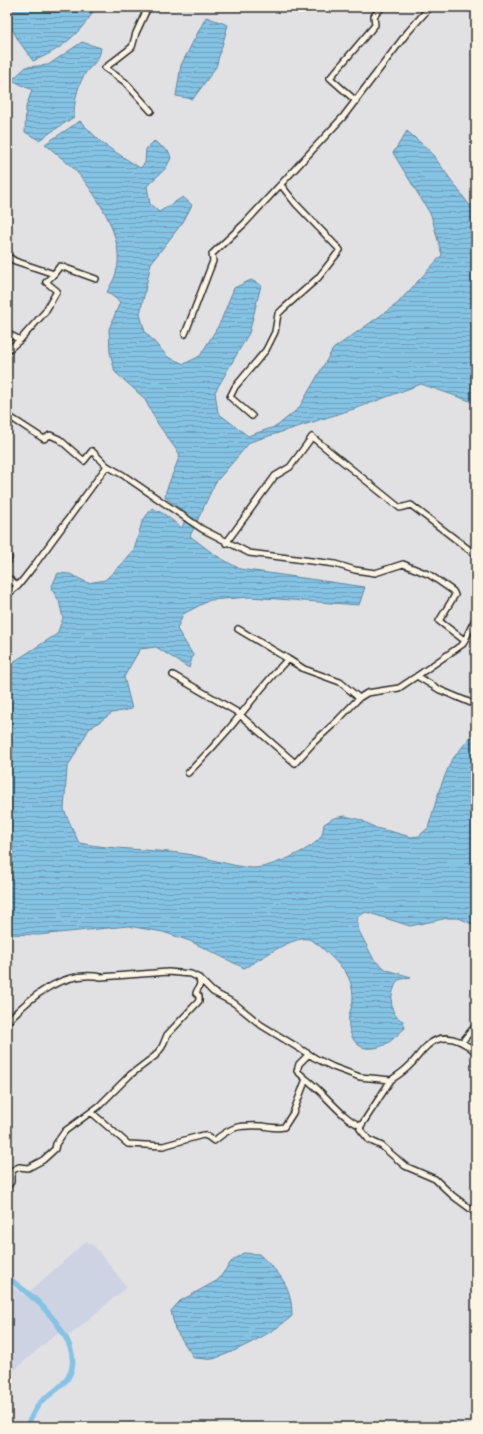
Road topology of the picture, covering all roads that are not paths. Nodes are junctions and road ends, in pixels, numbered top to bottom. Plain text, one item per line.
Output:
1 (148, 7) edge
2 (382, 7) edge
3 (430, 7) edge
4 (356, 101) junction
5 (152, 111) dead end
6 (280, 185) junction
7 (7, 256) edge
8 (54, 274) junction
9 (96, 278) dead end
10 (7, 333) edge
11 (185, 334) dead end
12 (20, 340) junction
13 (7, 351) edge
14 (7, 415) edge
15 (252, 416) dead end
16 (107, 466) junction
17 (226, 543) junction
18 (476, 555) edge
19 (7, 557) edge
20 (7, 563) edge
21 (7, 577) edge
22 (18, 586) junction
23 (7, 595) edge
24 (476, 617) edge
25 (238, 629) dead end
26 (464, 640) junction
27 (288, 658) junction
28 (173, 675) dead end
29 (417, 676) junction
30 (359, 698) junction
31 (476, 705) edge
32 (240, 715) junction
33 (188, 774) dead end
34 (199, 978) junction
35 (7, 1022) edge
36 (476, 1025) edge
37 (462, 1042) junction
38 (476, 1052) edge
39 (309, 1054) junction
40 (306, 1079) junction
41 (391, 1080) junction
42 (91, 1112) junction
43 (361, 1126) junction
44 (7, 1187) edge
45 (476, 1213) edge

1 - 5 street
2 - 4 street
3 - 4 street
4 - 6 street
6 - 11 street
6 - 15 street
7 - 8 street
8 - 9 street
8 - 12 street
10 - 12 street
12 - 13 street
14 - 16 street
16 - 17 street
16 - 22 street
17 - 18 street
17 - 26 street
19 - 20 street
21 - 22 street
22 - 23 street
24 - 26 street
25 - 27 street
26 - 29 street
27 - 30 street
27 - 32 street
28 - 32 street
29 - 30 street
29 - 31 street
30 - 32 street
32 - 33 street
34 - 35 street
34 - 39 street
34 - 42 street
36 - 37 street
37 - 38 street
37 - 41 street
39 - 40 street
39 - 41 street
40 - 42 street
40 - 43 street
41 - 43 street
42 - 44 street
43 - 45 street

